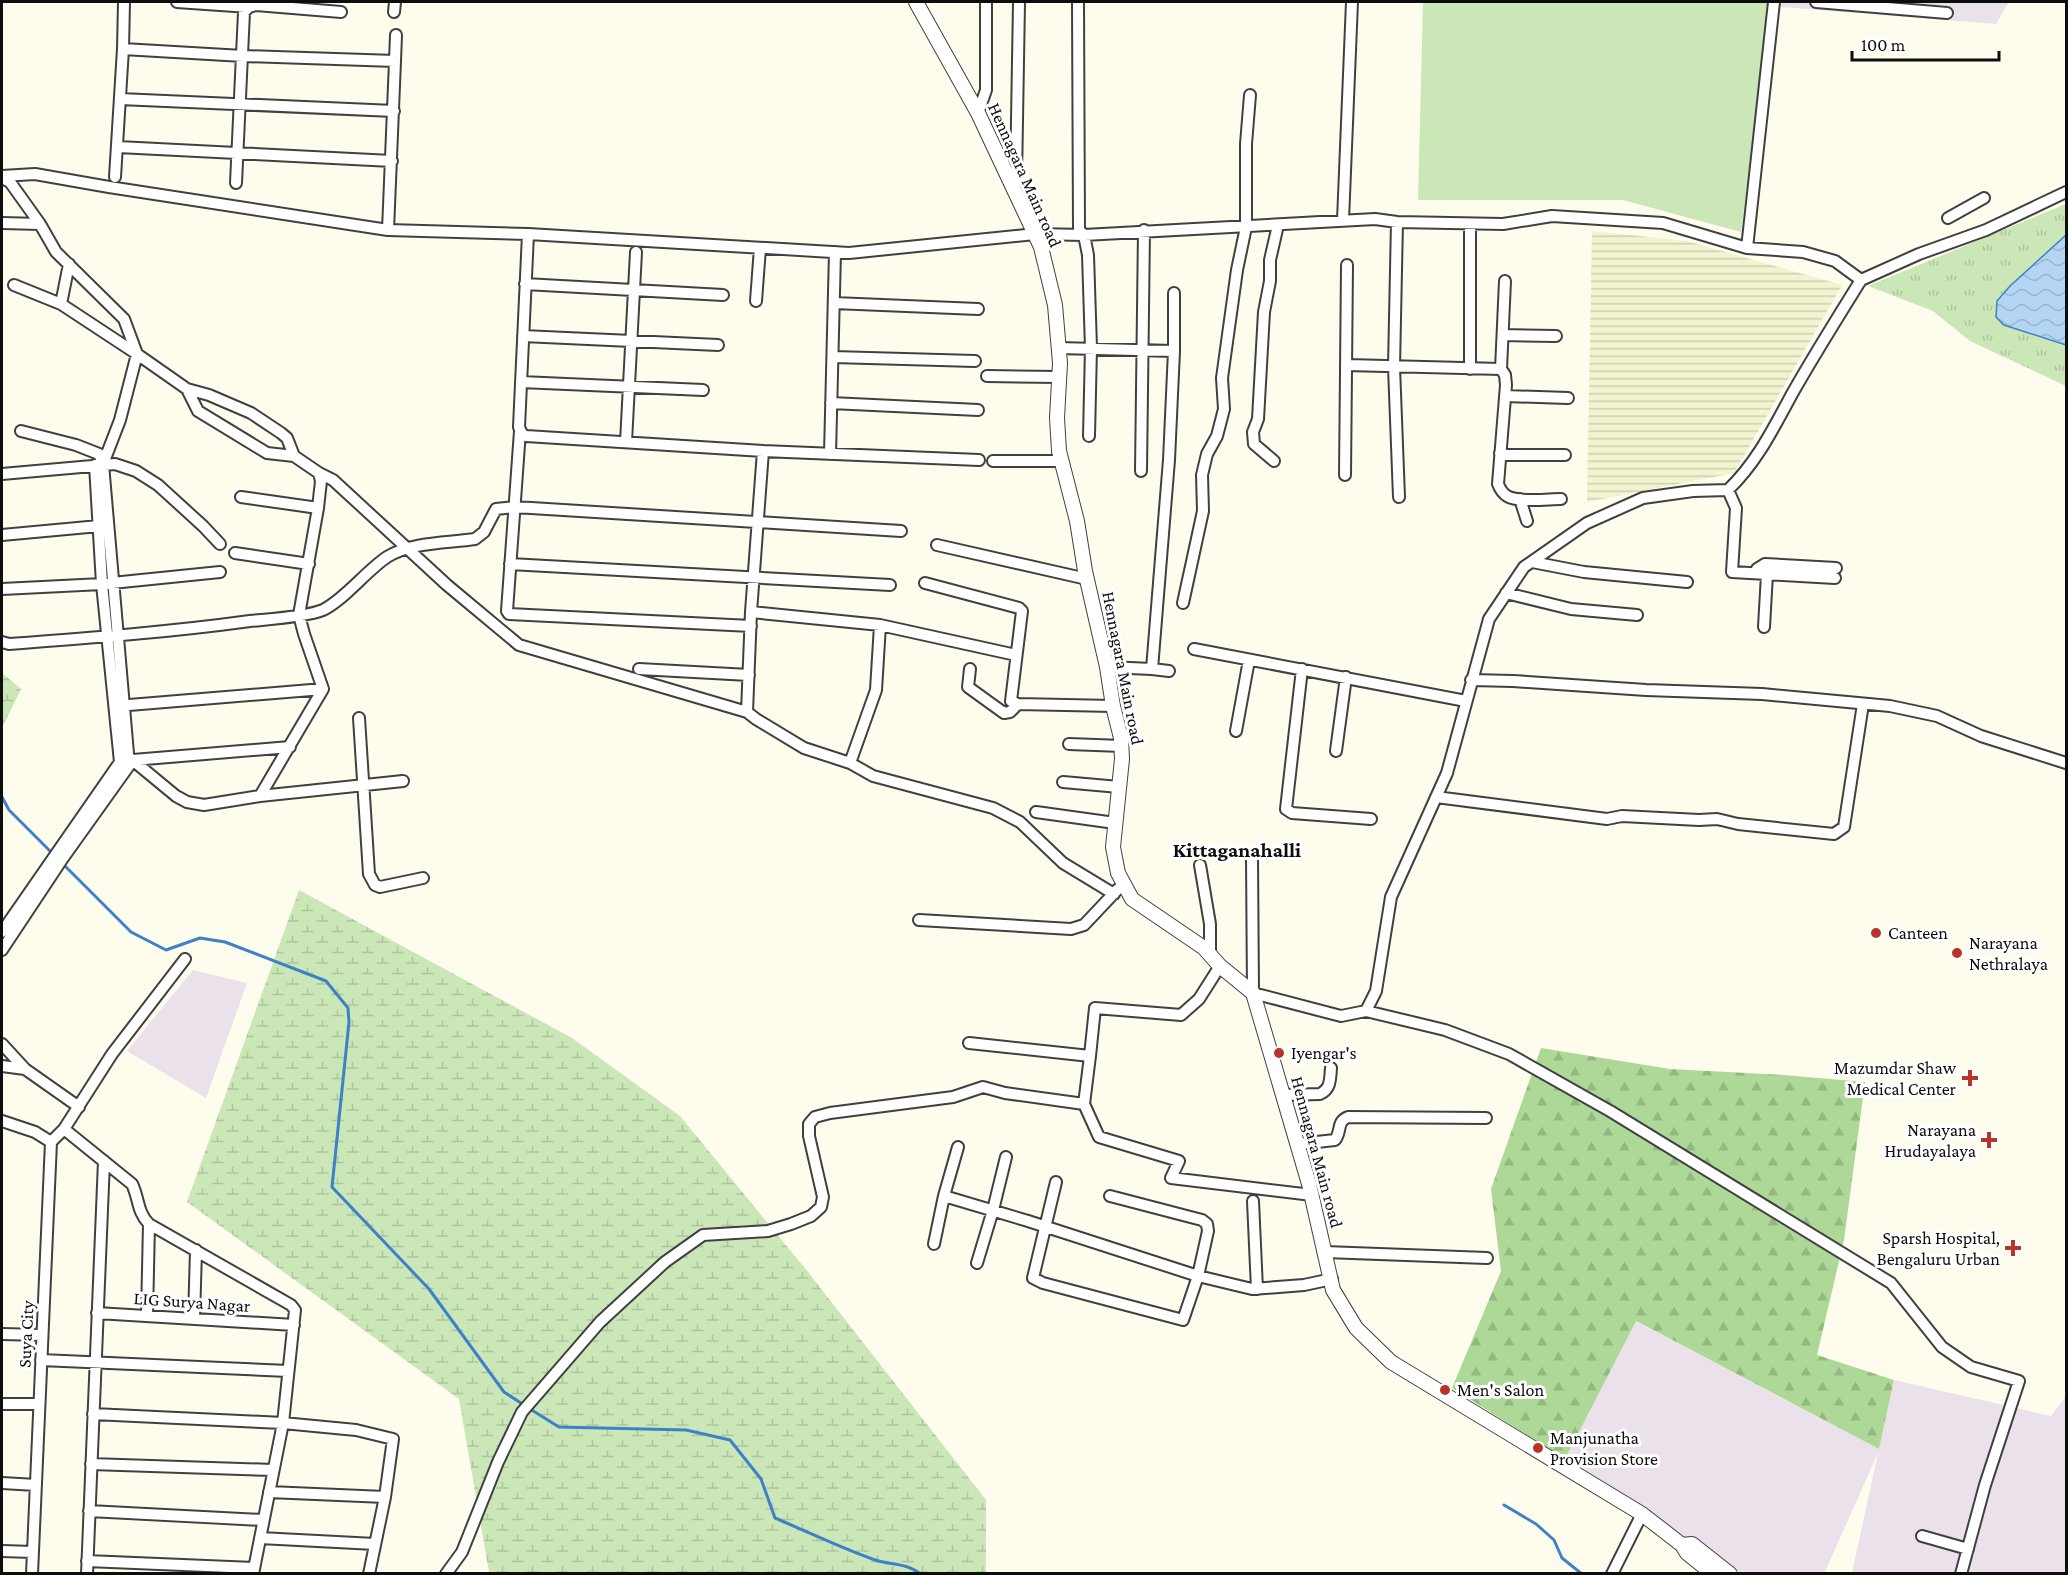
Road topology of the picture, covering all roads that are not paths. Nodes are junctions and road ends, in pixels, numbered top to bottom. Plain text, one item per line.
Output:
1 (124, 2) edge
2 (177, 2) edge
3 (916, 2) edge
4 (986, 2) edge
5 (1019, 2) edge
6 (1078, 2) edge
7 (1352, 2) edge
8 (1774, 2) edge
9 (1816, 2) edge
10 (249, 7) junction
11 (341, 12) dead end
12 (1947, 14) dead end
13 (396, 35) dead end
14 (123, 49) junction
15 (243, 56) junction
16 (395, 61) junction
17 (1250, 95) dead end
18 (120, 99) junction
19 (239, 103) junction
20 (394, 111) junction
21 (978, 113) junction
22 (118, 147) junction
23 (236, 153) junction
24 (392, 161) junction
25 (2, 177) edge
26 (116, 177) dead end
27 (236, 183) dead end
28 (1013, 188) junction
29 (2067, 192) edge
30 (1984, 198) dead end
31 (1948, 218) dead end
32 (1343, 220) junction
33 (1397, 222) junction
34 (2, 223) edge
35 (40, 224) junction
36 (1470, 224) junction
37 (1278, 225) junction
38 (1246, 227) junction
39 (388, 230) junction
40 (1144, 230) junction
41 (528, 234) junction
42 (1035, 234) junction
43 (1084, 235) junction
44 (760, 248) junction
45 (1747, 248) junction
46 (636, 252) dead end
47 (835, 252) junction
48 (69, 264) junction
49 (1347, 266) dead end
50 (1862, 280) junction
51 (1506, 281) dead end
52 (525, 284) junction
53 (14, 285) dead end
54 (634, 290) junction
55 (1174, 293) dead end
56 (723, 295) dead end
57 (756, 301) dead end
58 (834, 303) junction
59 (61, 304) junction
60 (978, 309) dead end
61 (1503, 335) junction
62 (523, 336) junction
63 (1556, 336) dead end
64 (631, 341) junction
65 (718, 345) dead end
66 (1058, 348) junction
67 (1091, 348) junction
68 (1142, 350) junction
69 (1174, 351) junction
70 (137, 354) junction
71 (833, 357) junction
72 (975, 361) dead end
73 (1347, 365) junction
74 (1394, 367) junction
75 (1470, 369) junction
76 (1501, 369) junction
77 (987, 376) dead end
78 (1059, 377) junction
79 (521, 382) junction
80 (629, 387) junction
81 (188, 389) junction
82 (703, 390) dead end
83 (1505, 396) junction
84 (1568, 398) dead end
85 (831, 403) junction
86 (978, 410) dead end
87 (21, 431) dead end
88 (520, 431) junction
89 (1089, 436) dead end
90 (626, 442) junction
91 (763, 451) junction
92 (1500, 453) junction
93 (830, 454) junction
94 (1565, 455) dead end
95 (294, 456) junction
96 (979, 460) dead end
97 (993, 461) dead end
98 (1061, 461) junction
99 (1274, 461) dead end
100 (99, 465) junction
101 (1141, 471) dead end
102 (319, 473) junction
103 (2, 474) edge
104 (1345, 475) dead end
105 (1728, 490) junction
106 (241, 497) dead end
107 (1400, 497) dead end
108 (1520, 499) junction
109 (1562, 500) dead end
110 (515, 507) junction
111 (318, 508) junction
112 (1527, 521) dead end
113 (758, 523) junction
114 (99, 526) junction
115 (901, 531) dead end
116 (2, 535) edge
117 (220, 544) dead end
118 (937, 545) dead end
119 (405, 548) junction
120 (235, 553) dead end
121 (1532, 562) junction
122 (309, 564) junction
123 (510, 564) junction
124 (220, 572) dead end
125 (1761, 573) junction
126 (1835, 573) dead end
127 (755, 578) junction
128 (1086, 579) junction
129 (1687, 582) dead end
130 (107, 583) junction
131 (925, 583) dead end
132 (890, 585) dead end
133 (2, 589) edge
134 (1506, 593) junction
135 (1184, 603) dead end
136 (751, 612) junction
137 (299, 615) junction
138 (1637, 615) dead end
139 (880, 625) junction
140 (751, 626) junction
141 (1764, 627) dead end
142 (112, 636) junction
143 (2, 642) edge
144 (1194, 648) dead end
145 (1016, 655) junction
146 (1249, 660) junction
147 (1107, 667) junction
148 (639, 669) dead end
149 (970, 669) dead end
150 (1152, 669) junction
151 (1302, 669) junction
152 (1169, 671) dead end
153 (749, 675) junction
154 (1346, 677) junction
155 (1471, 680) junction
156 (322, 689) junction
157 (1466, 701) junction
158 (1018, 704) junction
159 (1863, 704) junction
160 (119, 706) junction
161 (1113, 706) junction
162 (747, 712) junction
163 (359, 718) dead end
164 (1236, 730) dead end
165 (1069, 744) dead end
166 (1122, 746) junction
167 (290, 747) junction
168 (1336, 751) dead end
169 (127, 761) junction
170 (850, 763) junction
171 (2067, 764) edge
172 (403, 782) dead end
173 (1063, 782) dead end
174 (363, 786) junction
175 (1119, 787) junction
176 (260, 796) junction
177 (1436, 797) junction
178 (1036, 812) dead end
179 (1371, 819) dead end
180 (1115, 823) junction
181 (1252, 858) dead end
182 (1200, 865) dead end
183 (423, 878) dead end
184 (1118, 889) junction
185 (25, 906) junction
186 (919, 920) dead end
187 (2, 932) edge
188 (2, 950) edge
189 (1210, 955) junction
190 (185, 959) dead end
191 (1220, 966) junction
192 (1253, 993) junction
193 (1366, 1011) junction
194 (969, 1043) dead end
195 (2, 1044) edge
196 (1090, 1056) junction
197 (2, 1066) edge
198 (1331, 1068) dead end
199 (25, 1070) junction
200 (1283, 1095) junction
201 (1084, 1104) junction
202 (79, 1107) junction
203 (1486, 1118) dead end
204 (2, 1121) edge
205 (64, 1129) junction
206 (51, 1142) junction
207 (1298, 1144) junction
208 (958, 1147) dead end
209 (1006, 1156) dead end
210 (104, 1161) junction
211 (1056, 1182) dead end
212 (1312, 1195) junction
213 (944, 1196) junction
214 (1110, 1196) dead end
215 (1253, 1201) dead end
216 (993, 1210) junction
217 (149, 1224) junction
218 (1045, 1227) junction
219 (934, 1244) dead end
220 (196, 1250) junction
221 (1325, 1252) junction
222 (1487, 1258) dead end
223 (977, 1263) dead end
224 (1198, 1276) junction
225 (1332, 1279) junction
226 (1257, 1289) junction
227 (97, 1313) junction
228 (147, 1316) junction
229 (194, 1319) junction
230 (294, 1325) junction
231 (2, 1334) edge
232 (42, 1335) junction
233 (41, 1360) junction
234 (95, 1362) junction
235 (288, 1371) junction
236 (2, 1404) edge
237 (39, 1404) junction
238 (93, 1414) junction
239 (284, 1423) junction
240 (91, 1464) junction
241 (273, 1470) junction
242 (2, 1483) edge
243 (36, 1485) junction
244 (269, 1492) junction
245 (385, 1497) junction
246 (89, 1512) junction
247 (1642, 1514) junction
248 (263, 1520) junction
249 (1922, 1536) dead end
250 (260, 1538) junction
251 (375, 1544) junction
252 (1682, 1545) junction
253 (1968, 1549) junction
254 (2, 1551) edge
255 (33, 1552) junction
256 (87, 1561) junction
257 (253, 1571) edge
258 (32, 1574) edge
259 (87, 1574) edge
260 (369, 1574) edge
261 (446, 1574) edge
262 (1612, 1574) edge
263 (1713, 1574) edge
264 (1730, 1574) edge
265 (1961, 1574) edge

1 - 14 street
2 - 10 street
3 - 21 street, Hennagara Main road
4 - 21 street
5 - 28 street
6 - 43 street
7 - 32 street
8 - 45 street
9 - 12 street
10 - 11 street
10 - 15 street
13 - 16 street
14 - 15 street
14 - 18 street
15 - 16 street
15 - 19 street
16 - 20 street
17 - 38 street
18 - 19 street
18 - 22 street
19 - 20 street
19 - 23 street
20 - 24 street
21 - 28 street, Hennagara Main road
22 - 23 street
22 - 26 street
23 - 24 street
23 - 27 street
24 - 39 street
25 - 35 street
25 - 39 street
28 - 42 street, Hennagara Main road
29 - 50 street
30 - 31 street
32 - 33 street
32 - 37 street
33 - 36 street
33 - 74 street
34 - 35 street
35 - 48 street
36 - 45 street
36 - 75 street
37 - 38 street
37 - 99 street
38 - 40 street
38 - 135 street
39 - 41 street
40 - 43 street
40 - 68 street
41 - 44 street
41 - 52 street
42 - 43 street
42 - 47 street
42 - 66 street, Hennagara Main road
43 - 67 street
44 - 47 street
44 - 57 street
45 - 50 street
46 - 54 street
47 - 58 street
48 - 59 street
48 - 70 street
49 - 73 street
50 - 105 street
51 - 61 street
52 - 54 street
52 - 62 street
53 - 59 street
54 - 56 street
54 - 64 street
55 - 69 street
58 - 60 street
58 - 71 street
59 - 70 street
61 - 63 street
61 - 76 street
62 - 64 street
62 - 79 street
64 - 65 street
64 - 80 street
66 - 67 street
66 - 78 street, Hennagara Main road
67 - 68 street
67 - 89 street
68 - 69 street
68 - 101 street
69 - 150 street
70 - 81 street
70 - 100 street
71 - 72 street
71 - 85 street
73 - 74 street
73 - 104 street
74 - 75 street
74 - 107 street
75 - 76 street
76 - 83 street
77 - 78 street
78 - 98 street, Hennagara Main road
79 - 80 street
79 - 88 street
80 - 82 street
80 - 90 street
81 - 95 street
81 - 95 street
83 - 84 street
83 - 92 street
85 - 86 street
85 - 93 street
87 - 100 street
88 - 90 street
88 - 110 street
90 - 91 street
91 - 93 street
91 - 113 street
92 - 94 street
92 - 108 street
93 - 96 street
95 - 102 street
97 - 98 street
98 - 128 street, Hennagara Main road
100 - 103 street
100 - 114 street
100 - 117 street
100 - 130 street
102 - 111 street
102 - 119 street
105 - 121 street
105 - 125 street
106 - 111 street
108 - 109 street
108 - 112 street
110 - 113 street
110 - 119 street
110 - 123 street
111 - 122 street
113 - 115 street
113 - 127 street
114 - 116 street
114 - 130 street
118 - 128 street
119 - 137 street
119 - 162 street
120 - 122 street
121 - 129 street
121 - 134 street
122 - 137 street
123 - 127 street
123 - 140 street
124 - 130 street
125 - 126 street
125 - 141 street
127 - 132 street
127 - 136 street
128 - 147 street, Hennagara Main road
130 - 133 street
130 - 142 street
131 - 145 street
134 - 138 street
134 - 155 street
136 - 139 street
136 - 140 street
137 - 142 street
137 - 156 street
139 - 145 street
139 - 170 street
140 - 153 street
142 - 143 street
142 - 160 street
144 - 146 street
145 - 158 street
146 - 151 street
146 - 164 street
147 - 150 street
147 - 161 street, Hennagara Main road
148 - 153 street
149 - 158 street
150 - 152 street
151 - 154 street
151 - 179 street
153 - 162 street
154 - 157 street
154 - 168 street
155 - 157 street
155 - 159 street
156 - 160 street
156 - 167 street
157 - 177 street
158 - 161 street
159 - 171 street
159 - 177 street
160 - 169 street
161 - 166 street, Hennagara Main road
162 - 170 street
163 - 174 street
165 - 166 street
166 - 175 street, Hennagara Main road
167 - 169 street
167 - 176 street
169 - 176 street
169 - 185 street
170 - 184 street
172 - 174 street
173 - 175 street
174 - 176 street
174 - 183 street
175 - 180 street, Hennagara Main road
177 - 193 street
178 - 180 street
180 - 184 street, Hennagara Main road
181 - 192 street
182 - 189 street
184 - 186 street
184 - 189 street, Hennagara Main road
185 - 187 street
185 - 188 street
189 - 191 street, Hennagara Main road
190 - 202 street
191 - 192 street, Hennagara Main road
191 - 196 street
192 - 193 street
192 - 200 street, Hennagara Main road
193 - 253 street
194 - 196 street
195 - 199 street
196 - 201 street
197 - 199 street
198 - 200 street
199 - 202 street
200 - 207 street, Hennagara Main road
201 - 212 street
201 - 261 street
202 - 205 street
203 - 207 street
204 - 206 street
205 - 206 street
205 - 210 street
206 - 232 street, Suya City
207 - 212 street, Hennagara Main road
208 - 213 street
209 - 216 street
210 - 217 street
210 - 227 street
211 - 218 street
212 - 221 street, Hennagara Main road
213 - 216 street
213 - 219 street
214 - 224 street
215 - 226 street
216 - 218 street
216 - 223 street
217 - 220 street
217 - 228 street
218 - 224 street
218 - 224 street
220 - 229 street
220 - 230 street
221 - 222 street
221 - 225 street, Hennagara Main road
224 - 226 street
225 - 226 street
225 - 247 street, Hennagara Main road
227 - 228 street, LIG Surya Nagar
227 - 234 street
228 - 229 street, LIG Surya Nagar
229 - 230 street, LIG Surya Nagar
230 - 235 street
231 - 232 street
232 - 233 street, Suya City
233 - 234 street
233 - 237 street, Suya City
234 - 235 street
234 - 238 street
235 - 239 street
236 - 237 street
237 - 243 street, Suya City
238 - 239 street
238 - 240 street
239 - 241 street
239 - 245 street
240 - 241 street
240 - 246 street
241 - 244 street
242 - 243 street
243 - 255 street, Suya City
244 - 245 street
244 - 248 street
245 - 251 street
246 - 248 street
246 - 256 street
247 - 252 street, Hennagara Main road
247 - 262 street
248 - 250 street
249 - 253 street
250 - 251 street
250 - 257 street
251 - 260 street
252 - 263 street, Hennagara Main road
252 - 264 street
253 - 265 street
254 - 255 street
255 - 258 street, Suya City
256 - 257 street
256 - 259 street

